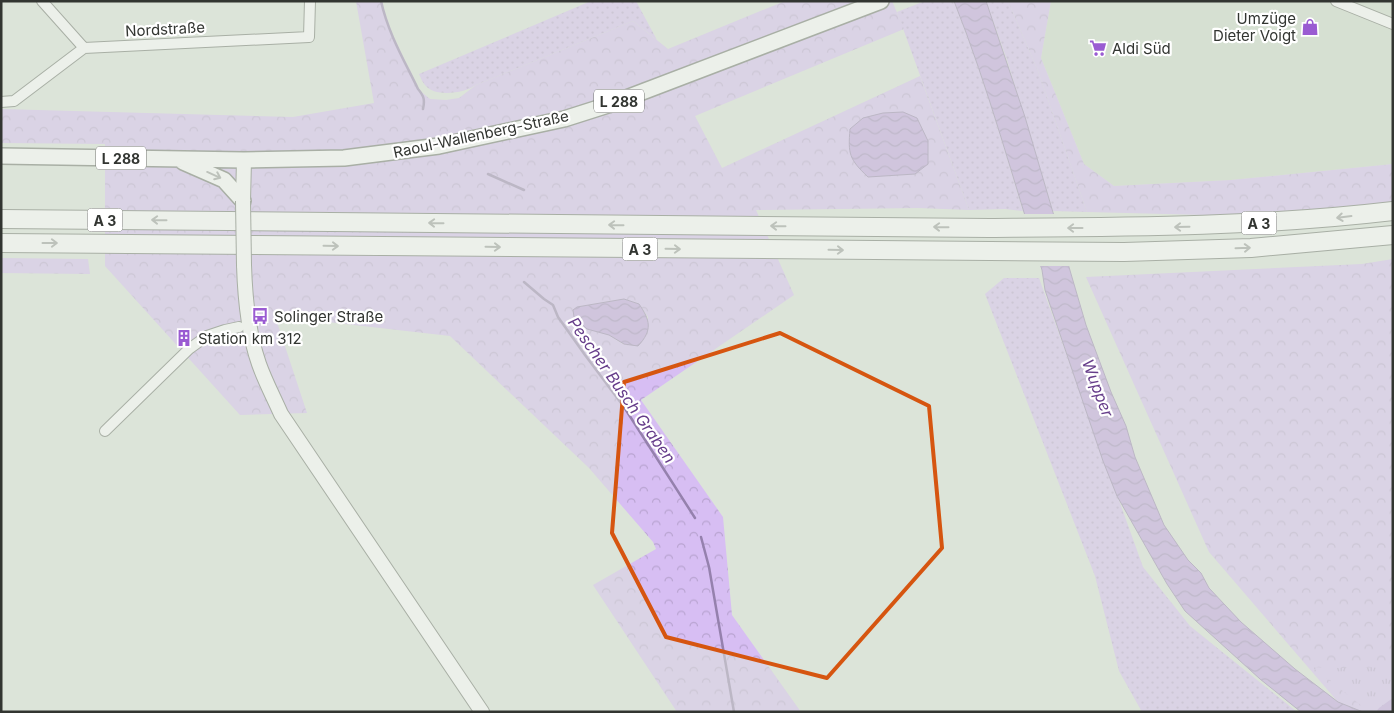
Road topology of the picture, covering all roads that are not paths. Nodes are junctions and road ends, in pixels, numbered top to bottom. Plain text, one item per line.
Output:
1 (42, 1) edge
2 (310, 1) edge
3 (881, 1) edge
4 (1336, 1) edge
5 (1393, 24) edge
6 (84, 48) junction
7 (1, 102) edge
8 (1, 156) edge
9 (178, 159) junction
10 (244, 160) junction
11 (243, 201) junction
12 (1393, 211) edge
13 (1, 219) edge
14 (1393, 235) edge
15 (1, 243) edge
16 (239, 327) dead end
17 (105, 430) dead end
18 (482, 712) edge

1 - 6 street
2 - 6 street, Nordstraße
3 - 10 main road, Raoul-Wallenberg-Straße / L 288
4 - 5 street
6 - 7 street
8 - 9 main road, Raoul-Wallenberg-Straße / L 288
9 - 10 main road, Raoul-Wallenberg-Straße / L 288
9 -> 11 main road
10 - 11 main road
11 - 18 main road, bridge
12 -> 13 highway, A 3
15 -> 14 highway, A 3
16 - 17 street

